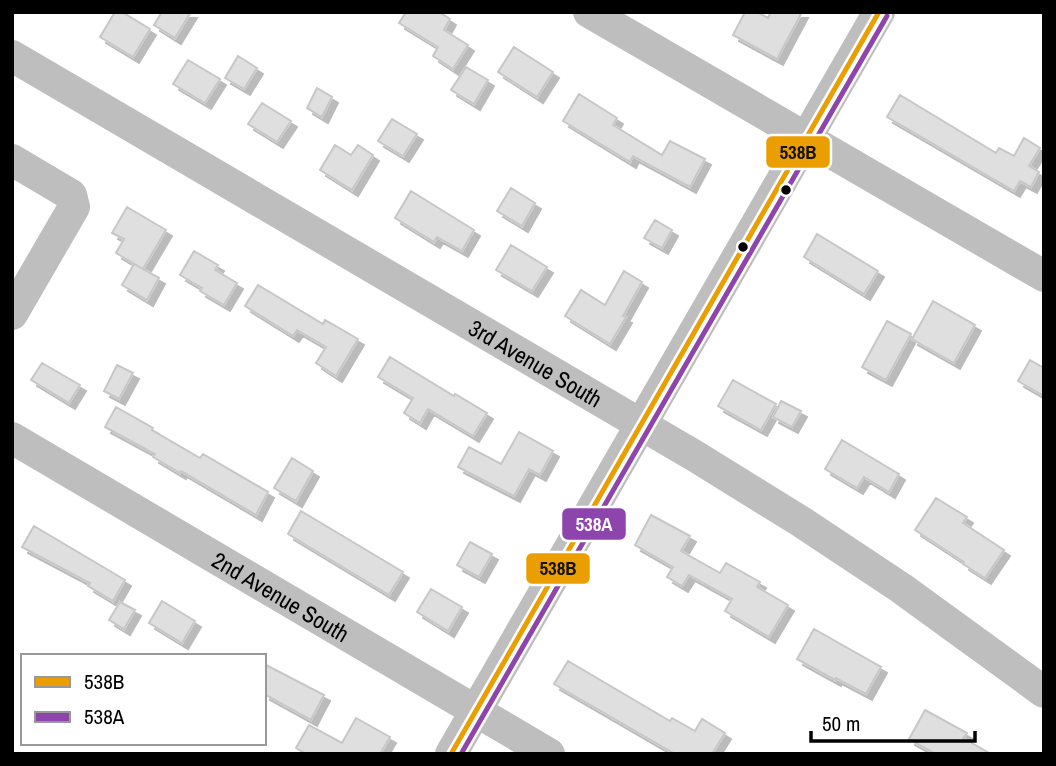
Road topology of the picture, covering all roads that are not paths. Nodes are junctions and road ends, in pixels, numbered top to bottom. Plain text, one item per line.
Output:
1 (589, 12) edge
2 (879, 12) edge
3 (12, 56) edge
4 (807, 138) junction
5 (17, 174) edge
6 (1044, 276) edge
7 (12, 314) edge
8 (641, 425) junction
9 (12, 438) edge
10 (1044, 692) edge
11 (476, 711) junction
12 (451, 754) edge
13 (549, 754) edge

1 - 4 street
2 - 4 street
3 - 8 street, 3rd Avenue South
4 - 6 street
4 - 8 street
5 - 7 street
8 - 10 street, 3rd Avenue South
8 - 11 street
9 - 11 street, 2nd Avenue South
11 - 12 street
11 - 13 street, 2nd Avenue South

